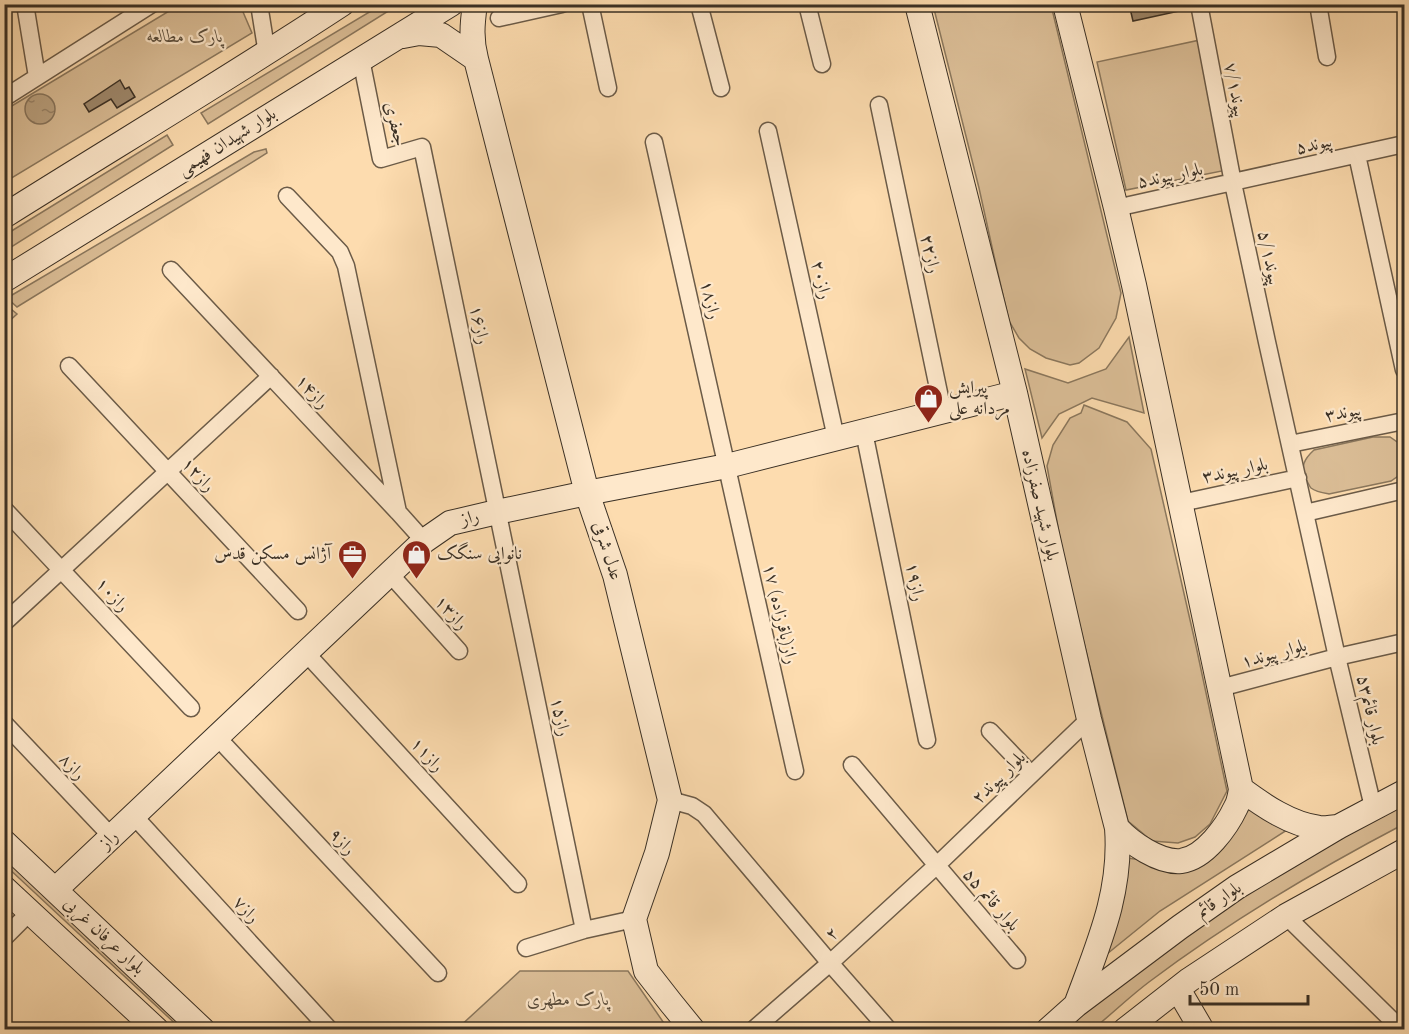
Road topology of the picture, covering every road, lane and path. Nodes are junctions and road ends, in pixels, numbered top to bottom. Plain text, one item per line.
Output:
1 (25, 4) edge
2 (259, 4) edge
3 (342, 4) edge
4 (451, 4) edge
5 (475, 4) edge
6 (562, 4) edge
7 (590, 4) edge
8 (699, 4) edge
9 (807, 4) edge
10 (917, 4) edge
11 (1065, 4) edge
12 (1199, 4) edge
13 (1318, 4) edge
14 (144, 7) edge
15 (499, 18) dead end
16 (398, 37) junction
17 (267, 54) junction
18 (1327, 57) dead end
19 (361, 59) junction
20 (476, 59) junction
21 (822, 64) dead end
22 (37, 77) junction
23 (608, 88) dead end
24 (721, 88) dead end
25 (4, 98) edge
26 (879, 105) dead end
27 (768, 131) dead end
28 (654, 142) dead end
29 (1404, 144) edge
30 (422, 147) joint
31 (1357, 155) junction
32 (1233, 183) junction
33 (287, 196) dead end
34 (1116, 208) junction
35 (4, 216) edge
36 (171, 270) dead end
37 (4, 280) edge
38 (69, 366) dead end
39 (1404, 370) edge
40 (271, 376) junction
41 (1015, 393) junction
42 (943, 412) junction
43 (1404, 421) edge
44 (864, 432) junction
45 (836, 438) junction
46 (1290, 444) junction
47 (727, 466) junction
48 (168, 472) junction
49 (1298, 478) junction
50 (1404, 490) edge
51 (587, 493) junction
52 (1181, 503) junction
53 (4, 509) edge
54 (398, 512) junction
55 (497, 512) junction
56 (1305, 513) junction
57 (424, 541) junction
58 (62, 570) junction
59 (390, 574) junction
60 (298, 610) dead end
61 (4, 623) edge
62 (1404, 642) edge
63 (459, 651) dead end
64 (306, 653) junction
65 (1337, 657) junction
66 (1220, 688) junction
67 (191, 708) dead end
68 (1089, 719) junction
69 (4, 723) edge
70 (990, 731) dead end
71 (217, 737) junction
72 (927, 740) dead end
73 (852, 765) dead end
74 (795, 771) dead end
75 (1031, 774) junction
76 (1241, 789) junction
77 (1404, 792) edge
78 (670, 800) junction
79 (1373, 807) junction
80 (134, 816) junction
81 (1338, 827) junction
82 (1117, 828) junction
83 (112, 837) junction
84 (4, 842) edge
85 (1404, 851) edge
86 (936, 866) junction
87 (518, 884) dead end
88 (4, 888) edge
89 (56, 890) junction
90 (30, 912) junction
91 (1286, 916) junction
92 (634, 919) junction
93 (584, 930) junction
94 (4, 938) edge
95 (526, 948) dead end
96 (1017, 960) dead end
97 (830, 963) junction
98 (438, 973) dead end
99 (1178, 988) junction
100 (1076, 1005) junction
101 (157, 1029) edge
102 (203, 1029) edge
103 (330, 1029) edge
104 (693, 1029) edge
105 (753, 1029) edge
106 (889, 1029) edge
107 (1048, 1029) edge
108 (1125, 1029) edge
109 (1202, 1029) edge
110 (1402, 1029) edge

1 - 22 street
2 - 17 street
3 - 17 street
4 - 16 street, بلوار شهیدان فهیمی
5 - 20 street, عدل شرقی
6 - 15 street
7 - 23 street
8 - 24 street
9 - 21 street
10 - 41 street, بلوار شهید صفرزاده
11 - 34 street
12 - 32 street, پیوند۷/۱
13 - 18 street
14 - 22 street
16 - 19 street, بلوار شهیدان فهیمی
16 - 20 street
17 - 35 street
19 - 30 street, جعفری
19 - 37 street, بلوار شهیدان فهیمی
20 - 51 street, عدل شرقی
22 - 25 street
26 - 42 street, راز۲۲
27 - 45 street, راز۲۰
28 - 47 street, راز۱۸
29 - 31 street, پیوند۵
30 - 55 street, راز۱۶
31 - 32 street, پیوند۵
31 - 39 street
32 - 34 street, بلوار پیوند۵
32 - 46 street, پیوند۵/۱
33 - 54 street
34 - 52 street
36 - 40 street, راز۱۴
38 - 48 street, راز۱۲
40 - 48 street
40 - 54 street, راز۱۴
41 - 42 street, راز
41 - 68 street, بلوار شهید صفرزاده
42 - 44 street, راز
43 - 46 street, پیوند۳
44 - 45 street, راز
44 - 72 street, راز۱۹
45 - 47 street, راز
46 - 49 street, پیوند۵/۱
47 - 51 street, راز
47 - 74 street, ۱۷ راز(باقرزاده)
48 - 58 street
48 - 60 street, راز۱۲
49 - 52 street, بلوار پیوند۳
49 - 56 street, پیوند۵/۱
50 - 56 street
51 - 55 street, راز
51 - 78 street, عدل شرقی
52 - 66 street
53 - 58 street, راز۱۰
54 - 57 street, راز۱۴
55 - 57 street, راز
55 - 93 street, راز۱۵
56 - 65 street, بلوار قائم۵۳
57 - 59 street, راز
58 - 61 street
58 - 67 street, راز۱۰
59 - 63 street, راز۱۳
59 - 64 street, راز
62 - 65 street, بلوار پیوند۱
64 - 71 street, راز
64 - 87 street, راز۱۱
65 - 66 street, بلوار پیوند۱
65 - 79 street, بلوار قائم۵۳
66 - 76 street
68 - 75 street, بلوار پیوند۲
68 - 82 street, بلوار شهید صفرزاده
69 - 83 street, راز۸
70 - 75 street
71 - 80 street, راز
71 - 98 street, راز۹
73 - 86 street, بلوار قائم ۵۵
75 - 86 street, بلوار پیوند۲
76 - 81 street
76 - 82 street
77 - 79 street, بلوار قائم
78 - 92 street, عدل شرقی
78 - 97 street
79 - 81 street, بلوار قائم
80 - 83 street, راز
80 - 103 street, راز۷
81 - 100 street, بلوار قائم
82 - 100 street, بلوار شهید صفرزاده
83 - 89 street, راز
84 - 89 street, بلوار عرفان غربی
85 - 91 street
86 - 96 street, بلوار قائم ۵۵
86 - 97 street, ۲
88 - 90 street, بلوار عرفان غربی
89 - 102 street, بلوار عرفان غربی
90 - 94 street
90 - 101 street, بلوار عرفان غربی
91 - 99 street
91 - 110 street
92 - 93 street
92 - 104 street
93 - 95 street
97 - 105 street, ۲
97 - 106 street
99 - 108 street
99 - 109 street
100 - 107 street, بلوار قائم

